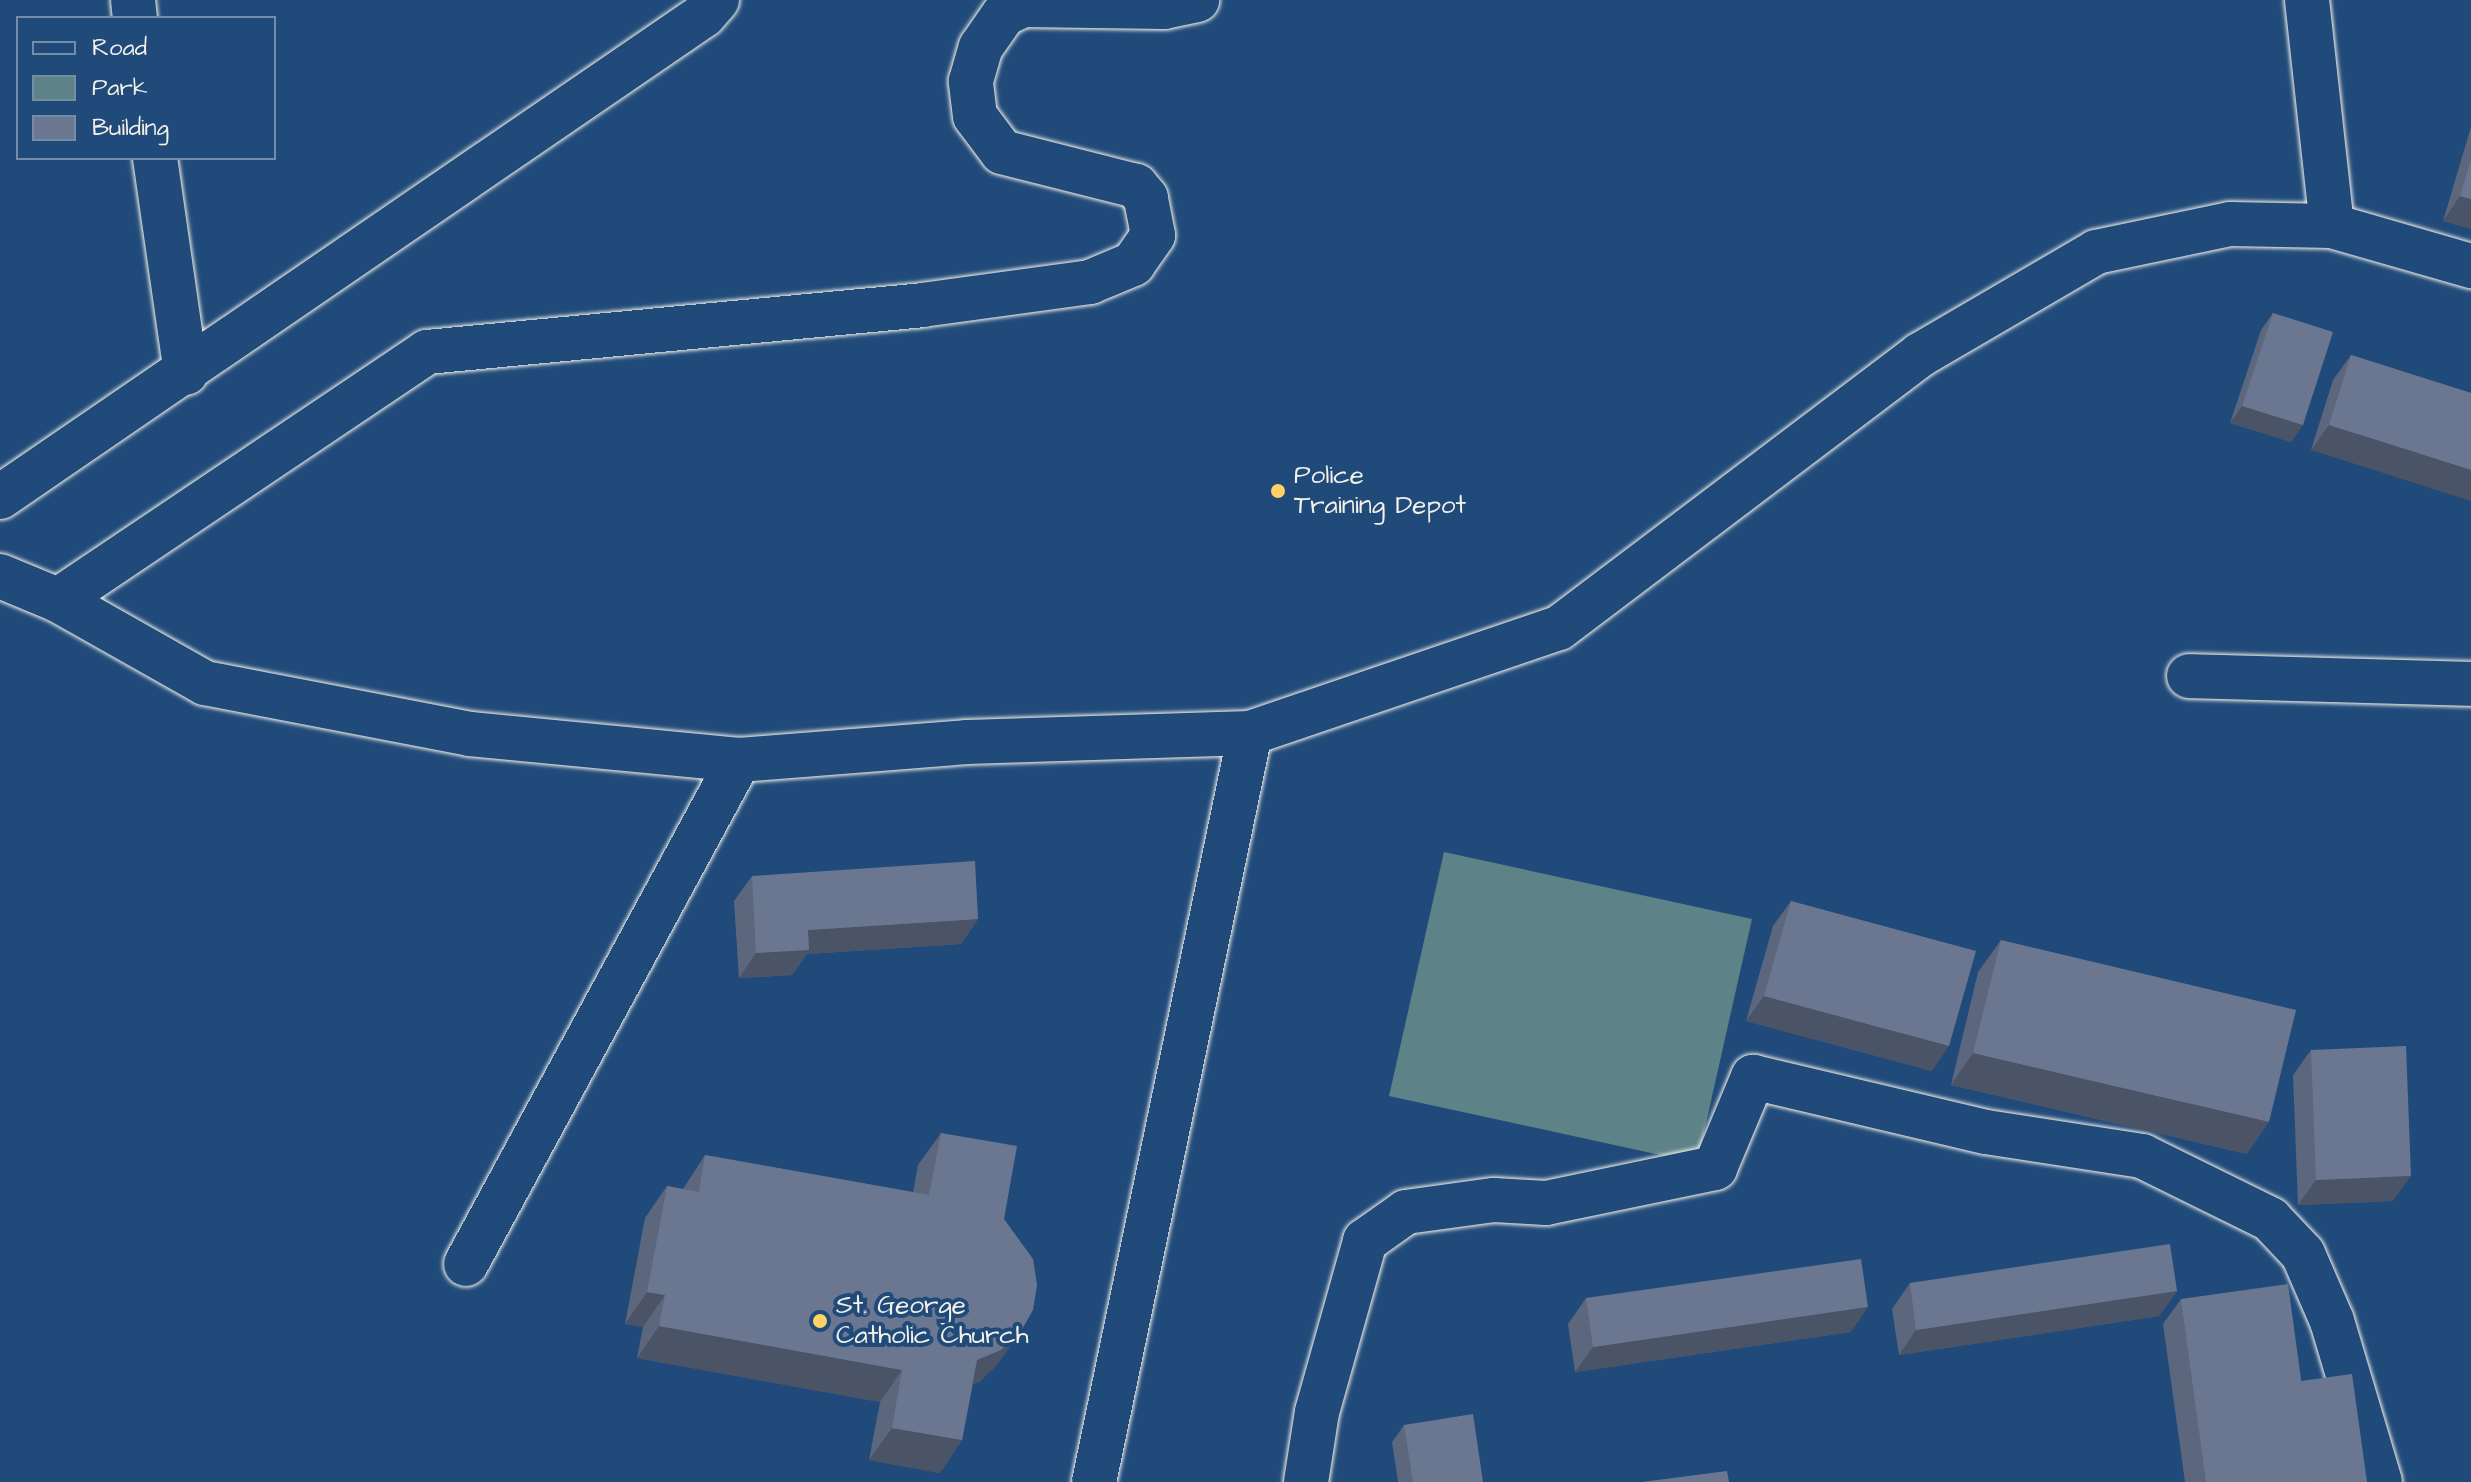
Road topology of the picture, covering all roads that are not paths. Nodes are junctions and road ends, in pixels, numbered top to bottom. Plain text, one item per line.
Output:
1 (717, 0) edge
2 (1197, 0) edge
3 (2307, 0) edge
4 (155, 160) edge
5 (2332, 226) junction
6 (2471, 266) edge
7 (186, 373) junction
8 (0, 497) edge
9 (0, 576) edge
10 (58, 600) junction
11 (2189, 676) dead end
12 (2471, 684) edge
13 (1250, 733) junction
14 (739, 760) junction
15 (466, 1264) dead end
16 (1094, 1482) edge
17 (1306, 1482) edge
18 (2380, 1482) edge

1 - 7 lane
2 - 10 lane
3 - 5 lane
4 - 7 lane
5 - 6 lane
5 - 13 lane
7 - 8 lane
9 - 10 lane
10 - 14 lane
11 - 12 lane
13 - 14 lane
13 - 16 lane
14 - 15 lane
17 - 18 lane

